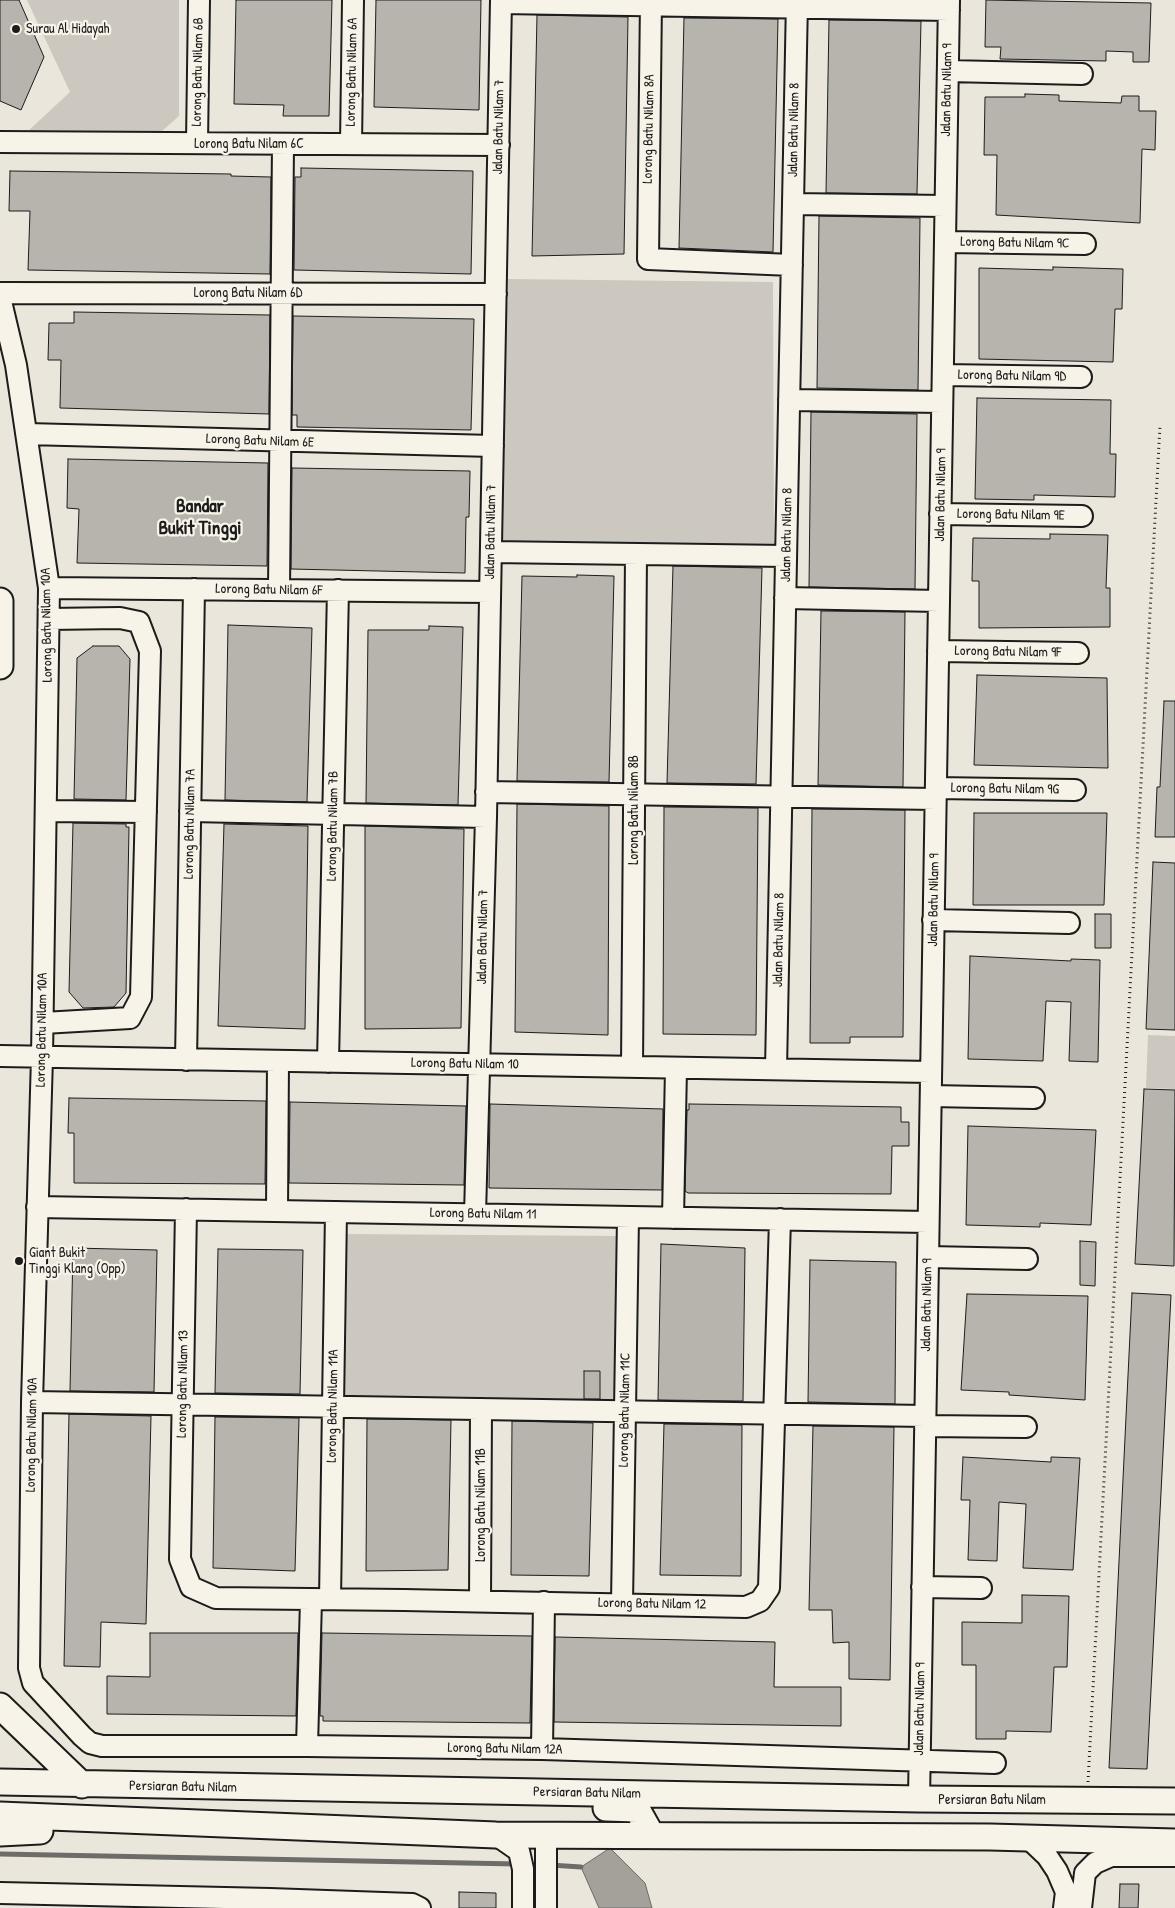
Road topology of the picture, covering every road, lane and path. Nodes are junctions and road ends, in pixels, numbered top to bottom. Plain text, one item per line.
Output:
1 (199, 0) edge
2 (353, 0) edge
3 (501, 1) edge
4 (651, 3) edge
5 (797, 4) edge
6 (949, 5) edge
7 (948, 72) junction
8 (1082, 74) dead end
9 (0, 142) edge
10 (198, 143) junction
11 (283, 144) junction
12 (351, 144) junction
13 (499, 145) junction
14 (793, 204) junction
15 (946, 206) junction
16 (945, 242) junction
17 (1085, 244) dead end
18 (792, 265) junction
19 (282, 292) junction
20 (496, 294) junction
21 (0, 295) edge
22 (942, 375) junction
23 (1080, 377) dead end
24 (789, 400) junction
25 (942, 402) junction
26 (1160, 425) dead end
27 (27, 434) junction
28 (280, 442) junction
29 (493, 446) junction
30 (940, 514) junction
31 (1082, 516) dead end
32 (491, 552) junction
33 (636, 554) junction
34 (786, 556) junction
35 (49, 588) junction
36 (194, 589) junction
37 (279, 590) junction
38 (338, 590) junction
39 (490, 592) junction
40 (786, 598) junction
41 (0, 601) edge
42 (939, 601) junction
43 (49, 620) junction
44 (938, 651) junction
45 (1078, 653) dead end
46 (0, 666) edge
47 (1075, 790) dead end
48 (486, 792) junction
49 (936, 793) junction
50 (634, 794) junction
51 (782, 796) junction
52 (46, 811) junction
53 (190, 811) junction
54 (146, 812) junction
55 (333, 814) junction
56 (486, 817) junction
57 (933, 920) junction
58 (1069, 923) dead end
59 (43, 1023) junction
60 (0, 1056) edge
61 (42, 1057) junction
62 (186, 1060) junction
63 (278, 1061) junction
64 (328, 1062) junction
65 (481, 1064) junction
66 (632, 1067) junction
67 (676, 1068) junction
68 (776, 1069) junction
69 (931, 1072) junction
70 (930, 1096) junction
71 (1034, 1098) dead end
72 (37, 1207) junction
73 (186, 1209) junction
74 (277, 1211) junction
75 (336, 1212) junction
76 (475, 1214) junction
77 (628, 1217) junction
78 (673, 1218) junction
79 (780, 1220) junction
80 (928, 1222) junction
81 (928, 1257) junction
82 (1027, 1259) dead end
83 (32, 1402) junction
84 (182, 1405) junction
85 (333, 1407) junction
86 (481, 1409) junction
87 (625, 1412) junction
88 (775, 1414) junction
89 (925, 1421) junction
90 (1026, 1427) dead end
91 (180, 1559) joint
92 (922, 1587) junction
93 (981, 1588) dead end
94 (320, 1600) junction
95 (480, 1601) junction
96 (544, 1602) junction
97 (622, 1603) junction
98 (0, 1706) edge
99 (90, 1743) joint
100 (307, 1746) junction
101 (542, 1749) junction
102 (919, 1762) junction
103 (995, 1763) dead end
104 (0, 1782) edge
105 (82, 1785) junction
106 (1088, 1787) dead end
107 (548, 1792) junction
108 (804, 1797) junction
109 (918, 1799) junction
110 (1175, 1801) edge
111 (0, 1815) edge
112 (168, 1822) junction
113 (0, 1833) edge
114 (651, 1834) junction
115 (496, 1835) junction
116 (949, 1837) junction
117 (1028, 1838) junction
118 (1175, 1842) edge
119 (546, 1853) junction
120 (1175, 1856) edge
121 (1085, 1873) junction
122 (0, 1893) edge
123 (1065, 1900) edge
124 (116, 1902) edge
125 (270, 1903) edge
126 (420, 1908) edge
127 (523, 1908) edge
128 (546, 1908) edge
129 (1081, 1908) edge

1 - 10 street, Lorong Batu Nilam 6B
2 - 12 street, Lorong Batu Nilam 6A
3 - 4 street
3 - 13 street, Jalan Batu Nilam 7
4 - 5 street
4 - 18 street, Lorong Batu Nilam 8A
5 - 6 street
5 - 14 street, Jalan Batu Nilam 8
6 - 7 street, Jalan Batu Nilam 9
7 - 8 street
7 - 15 street, Jalan Batu Nilam 9
9 - 10 street, Lorong Batu Nilam 6C
10 - 11 street, Lorong Batu Nilam 6C
11 - 12 street, Lorong Batu Nilam 6C
11 - 19 street
12 - 13 street, Lorong Batu Nilam 6C
13 - 20 street, Jalan Batu Nilam 7
14 - 15 street
14 - 18 street, Jalan Batu Nilam 8
15 - 16 street, Jalan Batu Nilam 9
16 - 17 street, Lorong Batu Nilam 9C
16 - 22 street, Jalan Batu Nilam 9
18 - 24 street, Jalan Batu Nilam 8
19 - 20 street, Lorong Batu Nilam 6D
19 - 21 street, Lorong Batu Nilam 6D
19 - 28 street
20 - 29 street, Jalan Batu Nilam 7
21 - 27 street, Lorong Batu Nilam 10A
22 - 23 street, Lorong Batu Nilam 9D
22 - 25 street, Jalan Batu Nilam 9
24 - 25 street
24 - 34 street, Jalan Batu Nilam 8
25 - 30 street, Jalan Batu Nilam 9
26 - 106 path
27 - 28 street, Lorong Batu Nilam 6E
27 - 35 street, Lorong Batu Nilam 10A
28 - 29 street, Lorong Batu Nilam 6E
28 - 37 street
29 - 32 street, Jalan Batu Nilam 7
30 - 31 street, Lorong Batu Nilam 9E
30 - 42 street, Jalan Batu Nilam 9
32 - 33 street
32 - 39 street, Jalan Batu Nilam 7
33 - 34 street
33 - 50 street, Lorong Batu Nilam 8B
34 - 40 street, Jalan Batu Nilam 8
35 - 36 street, Lorong Batu Nilam 6F
35 - 43 street, Lorong Batu Nilam 10A
36 - 37 street, Lorong Batu Nilam 6F
36 - 53 street, Lorong Batu Nilam 7A
37 - 38 street, Lorong Batu Nilam 6F
38 - 39 street, Lorong Batu Nilam 6F
38 - 55 street, Lorong Batu Nilam 7B
39 - 48 street, Jalan Batu Nilam 7
40 - 42 street
40 - 51 street, Jalan Batu Nilam 8
41 - 46 main road
42 - 44 street, Jalan Batu Nilam 9
43 - 52 street, Lorong Batu Nilam 10A
43 - 54 street
44 - 45 street, Lorong Batu Nilam 9F
44 - 49 street, Jalan Batu Nilam 9
47 - 49 street, Lorong Batu Nilam 9G
48 - 50 street, Lorong Batu Nilam 9G
48 - 56 street, Jalan Batu Nilam 7
49 - 51 street, Lorong Batu Nilam 9G
49 - 57 street, Jalan Batu Nilam 9
50 - 51 street, Lorong Batu Nilam 9G
50 - 66 street, Lorong Batu Nilam 8B
51 - 68 street, Jalan Batu Nilam 8
52 - 54 street
52 - 59 street, Lorong Batu Nilam 10A
53 - 55 street
53 - 62 street, Lorong Batu Nilam 7A
54 - 59 street
55 - 56 street
55 - 64 street, Lorong Batu Nilam 7B
56 - 65 street, Jalan Batu Nilam 7
57 - 58 street
57 - 69 street, Jalan Batu Nilam 9
59 - 61 street, Lorong Batu Nilam 10A
60 - 61 street, Lorong Batu Nilam 10
61 - 62 street, Lorong Batu Nilam 10
61 - 72 street, Lorong Batu Nilam 10A
62 - 63 street, Lorong Batu Nilam 10
63 - 64 street, Lorong Batu Nilam 10
63 - 74 street
64 - 65 street, Lorong Batu Nilam 10
65 - 66 street, Lorong Batu Nilam 10
65 - 76 street, Jalan Batu Nilam 7
66 - 67 street, Lorong Batu Nilam 10
67 - 68 street, Lorong Batu Nilam 10
67 - 78 street
68 - 69 street, Lorong Batu Nilam 10
69 - 70 street, Jalan Batu Nilam 9
70 - 71 street
70 - 80 street, Jalan Batu Nilam 9
72 - 73 street, Lorong Batu Nilam 11
72 - 83 street, Lorong Batu Nilam 10A
73 - 74 street, Lorong Batu Nilam 11
73 - 84 street, Lorong Batu Nilam 13
74 - 75 street, Lorong Batu Nilam 11
75 - 76 street, Lorong Batu Nilam 11
75 - 85 street, Lorong Batu Nilam 11A
76 - 77 street, Lorong Batu Nilam 11
77 - 78 street, Lorong Batu Nilam 11
77 - 87 street, Lorong Batu Nilam 11C
78 - 79 street, Lorong Batu Nilam 11
79 - 80 street, Lorong Batu Nilam 11
79 - 88 street, Lorong Batu Nilam 12
80 - 81 street, Jalan Batu Nilam 9
81 - 82 street
81 - 89 street, Jalan Batu Nilam 9
83 - 84 street
83 - 99 street, Lorong Batu Nilam 10A
84 - 85 street
84 - 91 street, Lorong Batu Nilam 13
85 - 86 street
85 - 94 street, Lorong Batu Nilam 11A
86 - 87 street
86 - 95 street, Lorong Batu Nilam 11B
87 - 88 street
87 - 97 street, Lorong Batu Nilam 11C
88 - 89 street
88 - 97 street, Lorong Batu Nilam 12
89 - 90 street
89 - 92 street, Jalan Batu Nilam 9
91 - 94 street, Lorong Batu Nilam 12
92 - 93 street
92 - 102 street, Jalan Batu Nilam 9
94 - 95 street, Lorong Batu Nilam 12
94 - 100 street, Lorong Batu Nilam 11A
95 - 96 street, Lorong Batu Nilam 12
96 - 97 street, Lorong Batu Nilam 12
96 - 101 street
98 - 105 main road
99 - 100 street, Lorong Batu Nilam 12A
100 - 101 street, Lorong Batu Nilam 12A
101 - 102 street, Lorong Batu Nilam 12A
102 - 103 street, Lorong Batu Nilam 12A
102 - 109 street, Jalan Batu Nilam 9
104 - 105 main road, Persiaran Batu Nilam
105 - 107 main road, Persiaran Batu Nilam
107 - 108 main road, Persiaran Batu Nilam
107 - 114 main road
108 - 109 main road, Persiaran Batu Nilam
108 - 116 main road
109 - 110 main road, Persiaran Batu Nilam
111 - 112 main road
112 - 113 main road
112 - 115 main road
114 - 116 main road
114 - 119 main road
115 - 119 main road
115 - 127 street
116 - 117 main road
117 - 118 main road
117 - 123 street
119 - 128 street
120 - 121 street
121 - 123 street
121 - 129 street
122 - 124 street
124 - 125 street
125 - 126 street

